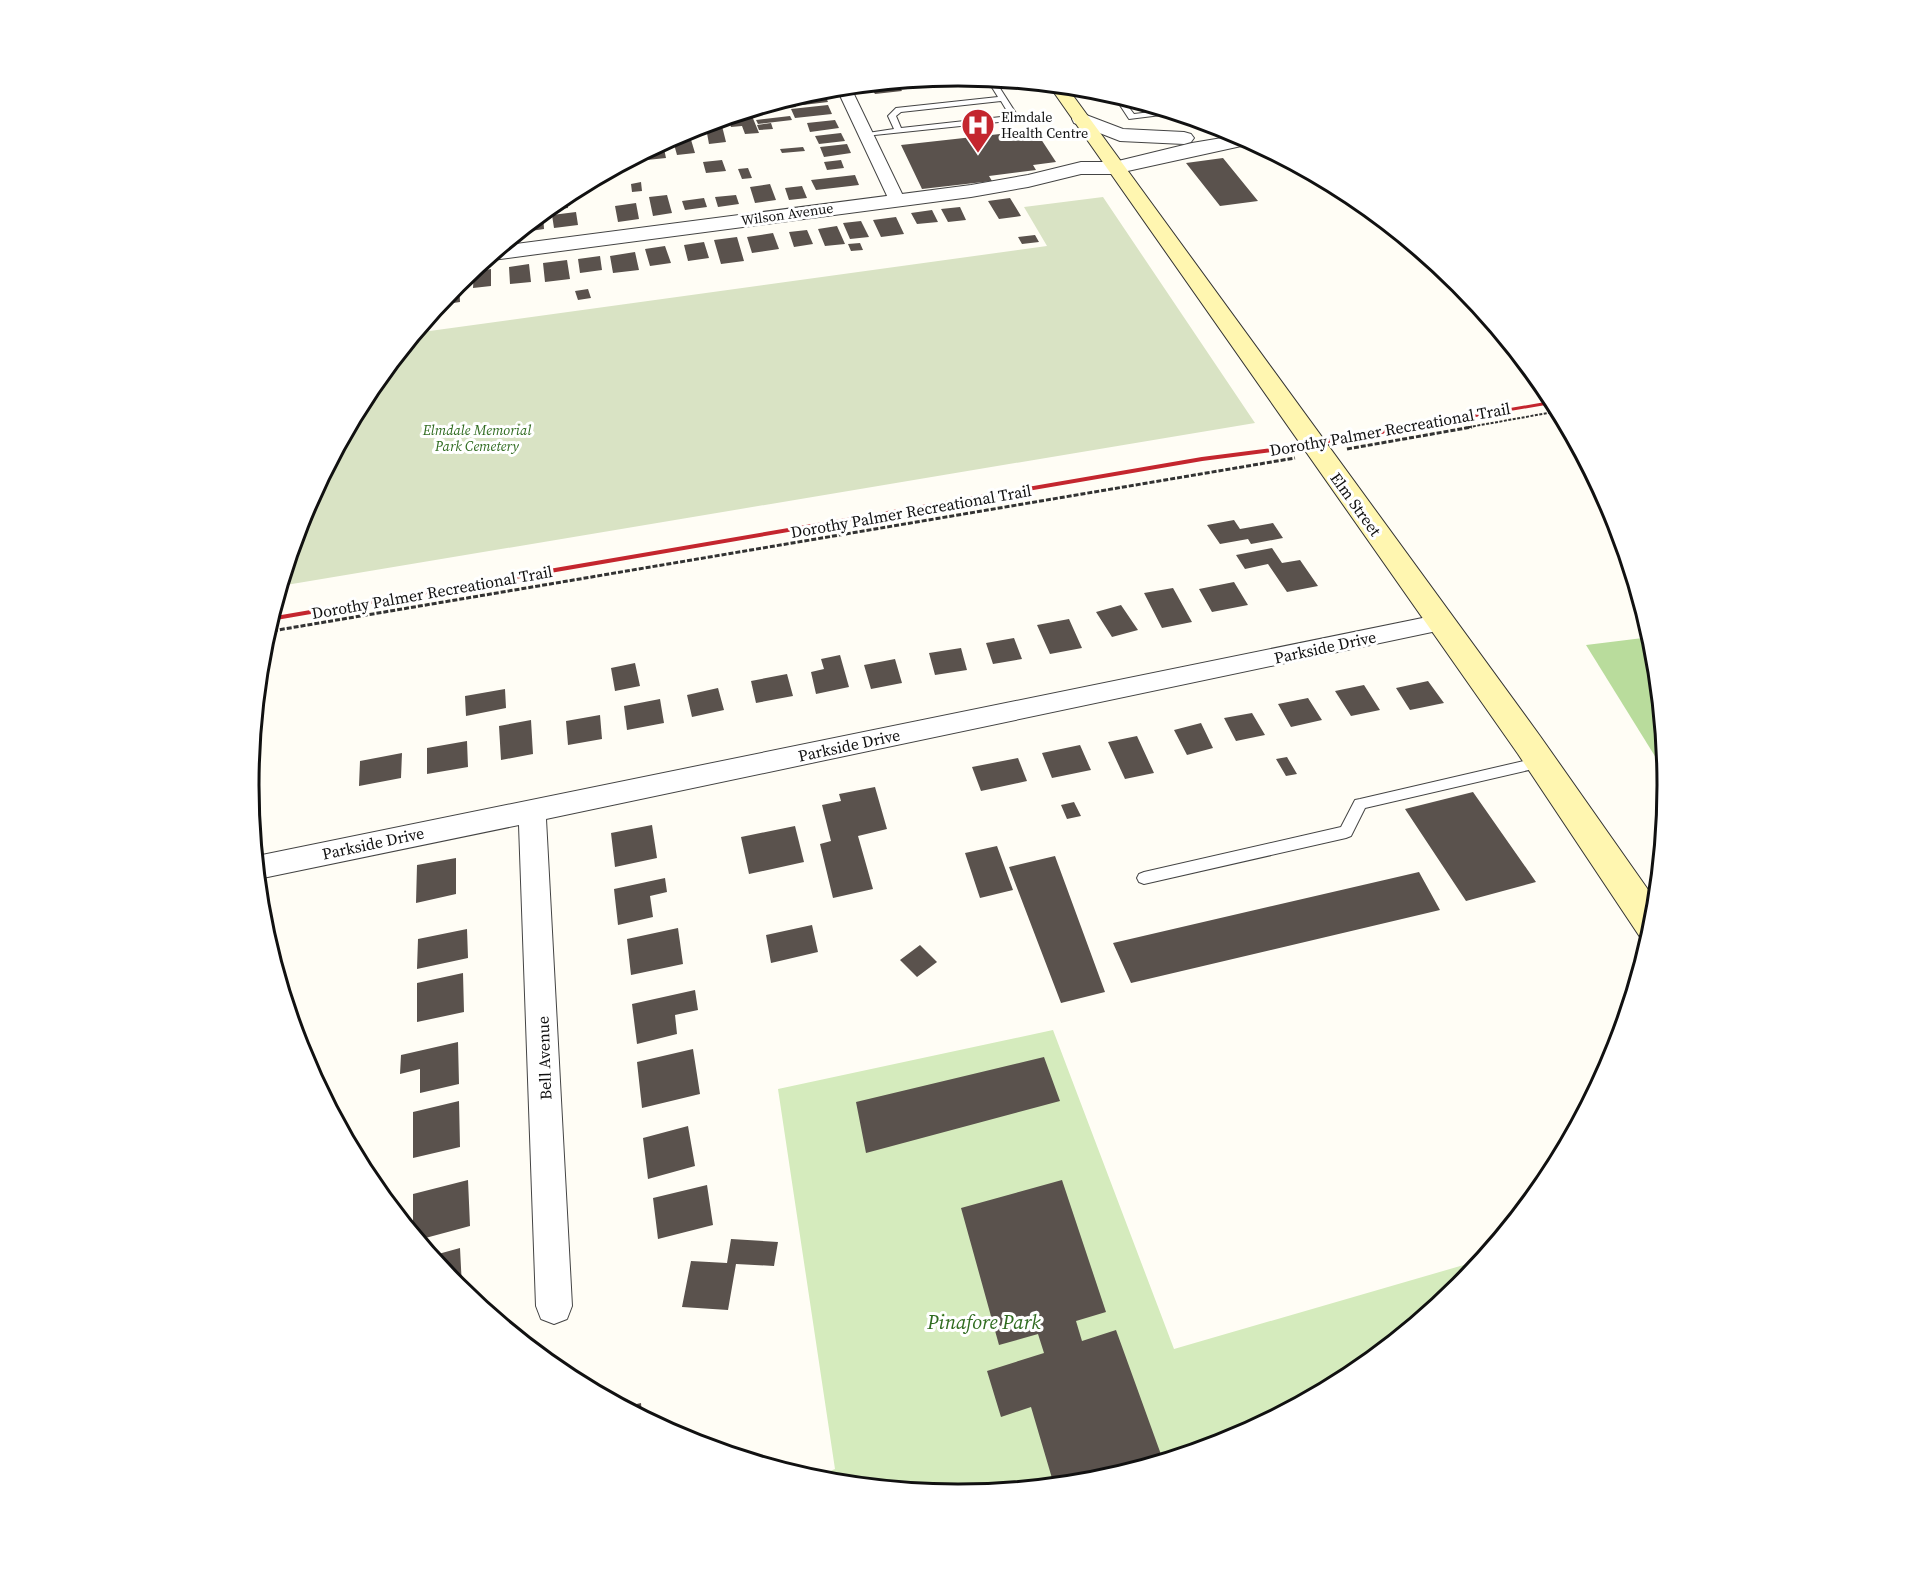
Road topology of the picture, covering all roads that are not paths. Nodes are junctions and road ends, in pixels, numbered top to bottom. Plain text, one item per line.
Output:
1 (996, 87) edge
2 (1062, 93) edge
3 (847, 95) edge
4 (1003, 99) junction
5 (1124, 106) edge
6 (1155, 114) edge
7 (1080, 119) junction
8 (983, 121) junction
9 (938, 126) junction
10 (898, 130) junction
11 (977, 130) dead end
12 (956, 132) dead end
13 (1209, 133) edge
14 (866, 134) junction
15 (1184, 138) junction
16 (1232, 142) edge
17 (1109, 161) junction
18 (897, 200) junction
19 (505, 252) edge
20 (1442, 622) junction
21 (1541, 762) junction
22 (532, 810) junction
23 (264, 867) edge
24 (1144, 878) dead end
25 (1645, 914) edge
26 (554, 1306) dead end

1 - 4 lane
2 - 7 main road, Elm Street
3 - 14 street
4 - 8 lane
4 - 10 lane
5 - 6 lane
7 - 15 street
7 - 17 main road, Elm Street
8 - 9 lane
8 - 11 lane
9 - 10 lane
9 - 12 lane
10 - 14 lane
13 - 15 street, Wilson Avenue
14 - 18 street
15 - 17 street, Wilson Avenue
16 - 17 street, Wilson Avenue
17 - 18 street, Wilson Avenue
17 - 20 main road, Elm Street
18 - 19 street, Wilson Avenue
20 - 21 main road, Elm Street
20 - 22 street, Parkside Drive
21 - 24 lane
21 - 25 main road, Elm Street
22 - 23 street, Parkside Drive
22 - 26 street, Bell Avenue

